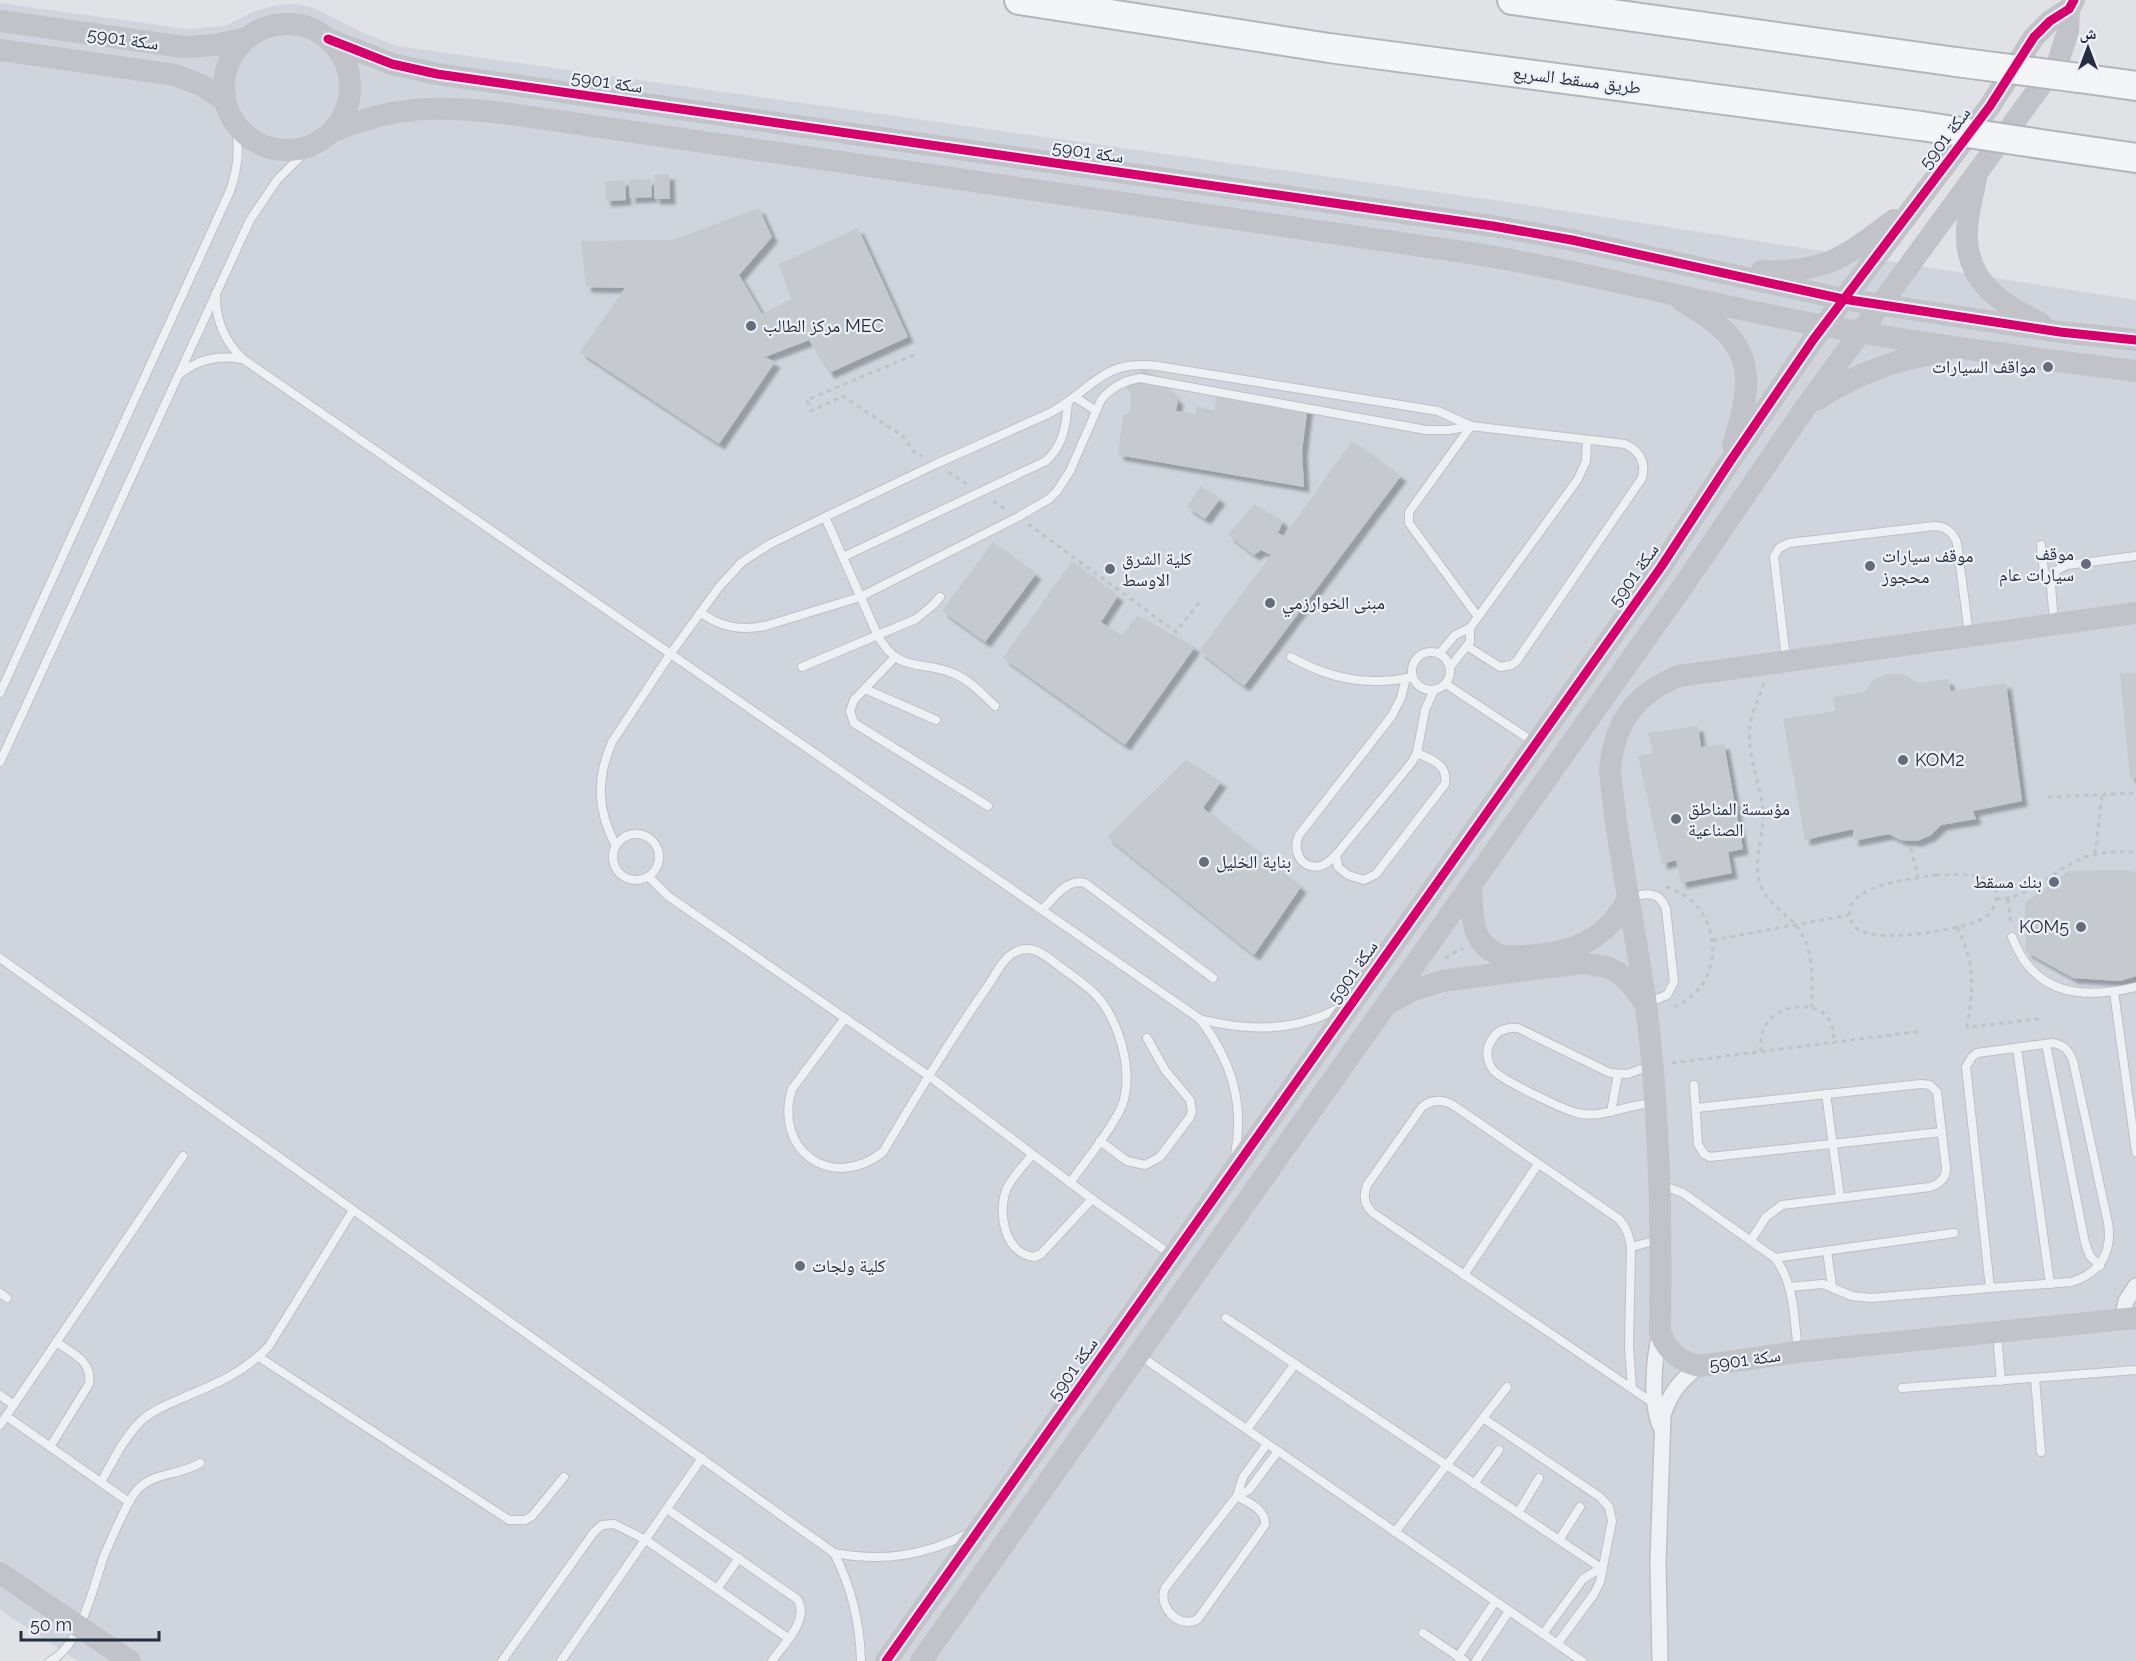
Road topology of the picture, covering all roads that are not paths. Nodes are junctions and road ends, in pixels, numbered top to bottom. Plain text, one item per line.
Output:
1 (1019, 0) edge
2 (1512, 0) edge
3 (2072, 5) edge
4 (0, 21) edge
5 (246, 38) junction
6 (328, 39) junction
7 (0, 50) edge
8 (2136, 86) edge
9 (224, 100) junction
10 (235, 124) junction
11 (333, 131) junction
12 (311, 146) junction
13 (2136, 158) edge
14 (1978, 170) junction
15 (1915, 205) junction
16 (1708, 269) junction
17 (1668, 292) junction
18 (216, 293) junction
19 (1843, 299) junction
20 (1881, 306) junction
21 (1824, 326) junction
22 (1861, 332) junction
23 (2060, 332) junction
24 (2136, 340) edge
25 (1964, 349) junction
26 (243, 359) junction
27 (2136, 371) edge
28 (177, 377) junction
29 (1075, 397) junction
30 (1068, 402) junction
31 (1805, 408) junction
32 (1096, 411) junction
33 (1471, 426) junction
34 (1587, 441) junction
35 (1729, 463) junction
36 (825, 517) junction
37 (2041, 545) dead end
38 (2136, 556) edge
39 (843, 557) junction
40 (2052, 580) junction
41 (860, 597) junction
42 (940, 597) dead end
43 (700, 613) junction
44 (2136, 613) edge
45 (1478, 617) junction
46 (2054, 624) junction
47 (1470, 628) junction
48 (1970, 635) junction
49 (878, 636) junction
50 (1467, 646) junction
51 (671, 653) junction
52 (1439, 654) junction
53 (895, 657) junction
54 (1291, 657) dead end
55 (1786, 660) junction
56 (802, 667) dead end
57 (1450, 667) junction
58 (1410, 677) junction
59 (1446, 684) junction
60 (865, 689) junction
61 (1434, 690) junction
62 (0, 693) edge
63 (995, 706) dead end
64 (936, 720) dead end
65 (1536, 744) junction
66 (1417, 753) junction
67 (0, 762) edge
68 (987, 806) dead end
69 (616, 846) junction
70 (1336, 855) junction
71 (649, 877) junction
72 (1471, 887) junction
73 (1629, 898) junction
74 (1042, 910) junction
75 (2012, 937) road end
76 (0, 958) edge
77 (1213, 978) dead end
78 (2136, 987) edge
79 (2114, 992) junction
80 (1354, 1000) junction
81 (1387, 1004) junction
82 (1645, 1004) junction
83 (845, 1018) junction
84 (1200, 1019) junction
85 (1147, 1038) dead end
86 (2046, 1044) junction
87 (2017, 1047) junction
88 (1652, 1066) junction
89 (1618, 1074) junction
90 (929, 1076) junction
91 (1694, 1085) dead end
92 (1826, 1094) junction
93 (1656, 1103) junction
94 (1696, 1108) junction
95 (1611, 1112) junction
96 (1942, 1132) junction
97 (1100, 1141) junction
98 (1833, 1144) junction
99 (2136, 1152) edge
100 (1032, 1155) junction
101 (183, 1156) dead end
102 (1538, 1164) junction
103 (1229, 1176) junction
104 (1070, 1183) junction
105 (1661, 1185) junction
106 (1840, 1197) junction
107 (1092, 1199) junction
108 (353, 1210) junction
109 (1954, 1233) dead end
110 (1662, 1239) junction
111 (1751, 1240) junction
112 (1631, 1247) junction
113 (1827, 1251) junction
114 (1173, 1256) junction
115 (1775, 1258) junction
116 (2100, 1266) junction
117 (1464, 1275) junction
118 (2050, 1284) junction
119 (1832, 1286) junction
120 (2136, 1286) edge
121 (1789, 1287) junction
122 (1990, 1288) junction
123 (0, 1293) edge
124 (7, 1298) dead end
125 (1226, 1318) dead end
126 (2129, 1319) edge
127 (1997, 1332) junction
128 (1660, 1334) junction
129 (57, 1342) junction
130 (1798, 1352) junction
131 (1139, 1354) junction
132 (259, 1357) junction
133 (1295, 1364) junction
134 (1700, 1366) junction
135 (2136, 1370) edge
136 (2035, 1378) junction
137 (2001, 1381) junction
138 (1507, 1387) dead end
139 (1632, 1388) junction
140 (1902, 1388) dead end
141 (0, 1395) edge
142 (1654, 1404) junction
143 (14, 1405) junction
144 (6, 1416) junction
145 (1483, 1418) junction
146 (0, 1425) edge
147 (1661, 1428) junction
148 (1247, 1430) junction
149 (1267, 1444) junction
150 (50, 1447) junction
151 (1499, 1450) dead end
152 (1278, 1451) junction
153 (2041, 1452) dead end
154 (702, 1458) junction
155 (200, 1463) dead end
156 (1446, 1465) junction
157 (564, 1477) dead end
158 (1539, 1478) dead end
159 (101, 1482) junction
160 (1474, 1484) junction
161 (1237, 1496) junction
162 (129, 1502) junction
163 (1580, 1507) dead end
164 (667, 1509) junction
165 (1518, 1513) junction
166 (986, 1521) junction
167 (1395, 1532) junction
168 (646, 1540) junction
169 (1559, 1540) junction
170 (834, 1553) junction
171 (739, 1558) junction
172 (1601, 1568) junction
173 (0, 1573) edge
174 (717, 1589) junction
175 (1496, 1602) junction
176 (1509, 1611) junction
177 (80, 1626) junction
178 (1423, 1633) dead end
179 (1543, 1634) junction
180 (788, 1638) junction
181 (1557, 1644) junction
182 (1462, 1659) edge
183 (50, 1661) edge
184 (130, 1661) edge
185 (502, 1661) edge
186 (561, 1661) edge
187 (772, 1661) edge
188 (861, 1661) edge
189 (886, 1661) edge
190 (921, 1661) edge
191 (1476, 1661) edge
192 (1582, 1661) edge
193 (1660, 1661) edge

1 - 13 highway, طريق مسقط السريع, bridge
2 - 8 highway, bridge
3 - 14 street, سكة 5901
3 - 15 street, سكة 5901
4 - 5 street, سكة 5901
5 - 6 street
5 - 9 street
6 - 11 street
6 - 16 street, سكة 5901
7 - 9 street, سكة 5901
9 - 10 street
10 - 12 street
10 - 62 lane
11 - 12 street
11 - 17 street
12 - 18 lane
14 - 20 street, سكة 5901
14 - 23 street
15 - 16 street
15 - 19 street, سكة 5901
16 - 19 street, سكة 5901
17 - 21 street
17 - 35 street
18 - 26 lane
18 - 28 lane
19 - 20 street, سكة 5901
19 - 21 street, سكة 5901
20 - 22 street, سكة 5901
20 - 23 street, سكة 5901
21 - 22 street
21 - 35 street, سكة 5901
22 - 25 street
22 - 31 street, سكة 5901
23 - 24 street, سكة 5901
25 - 27 street
25 - 31 street
26 - 28 lane
26 - 51 lane
28 - 67 lane
29 - 30 lane
29 - 32 lane
29 - 33 lane
30 - 36 lane
30 - 39 lane
31 - 72 street, سكة 5901
32 - 33 lane
32 - 41 lane
33 - 34 lane
33 - 45 lane
34 - 45 lane
34 - 50 lane
35 - 65 street, سكة 5901
36 - 39 lane
36 - 43 lane
37 - 40 lane
38 - 40 lane
39 - 41 lane
40 - 46 lane
41 - 43 lane
41 - 49 lane
42 - 49 lane
43 - 51 lane
44 - 46 street
45 - 47 lane
46 - 48 street
47 - 50 lane
47 - 52 lane
48 - 55 street
48 - 55 lane
49 - 53 lane
49 - 56 lane
50 - 57 lane
51 - 69 lane
51 - 74 lane
52 - 57 lane
52 - 58 lane
53 - 60 lane
53 - 63 lane
54 - 58 lane
55 - 73 street
57 - 59 lane
58 - 61 lane
58 - 70 lane
59 - 61 lane
59 - 65 lane
60 - 64 lane
60 - 68 lane
61 - 66 lane
65 - 80 street, سكة 5901
66 - 70 lane
66 - 70 lane
69 - 71 lane
69 - 71 lane
71 - 83 lane
72 - 73 street
72 - 81 street, سكة 5901
73 - 82 street
73 - 82 lane
74 - 77 lane
74 - 84 lane
75 - 79 lane
76 - 108 lane
78 - 79 lane
79 - 99 lane
80 - 84 lane
80 - 103 street, سكة 5901
81 - 82 street, سكة 5901
81 - 131 street, سكة 5901
82 - 88 street
83 - 90 lane
83 - 90 lane
84 - 103 lane
85 - 97 lane
86 - 87 lane
86 - 116 lane
86 - 116 lane
87 - 118 lane
87 - 122 lane
88 - 89 lane
88 - 93 street
89 - 95 lane
89 - 95 lane
90 - 97 lane
90 - 100 lane
91 - 94 lane
92 - 94 lane
92 - 96 lane
92 - 98 lane
93 - 95 lane
93 - 105 street
94 - 98 lane
96 - 98 lane
96 - 106 lane
97 - 104 lane
98 - 106 lane
100 - 104 lane
100 - 107 lane
101 - 129 lane
102 - 112 lane
102 - 117 lane
102 - 117 lane
103 - 114 street, سكة 5901
104 - 107 lane
105 - 110 street
105 - 111 lane
106 - 111 lane
107 - 114 lane
108 - 132 lane
108 - 154 lane
109 - 113 lane
110 - 112 lane
110 - 128 street
111 - 115 lane
112 - 139 lane
113 - 115 lane
113 - 119 lane
114 - 166 street, سكة 5901
115 - 121 lane
116 - 118 lane
117 - 139 lane
118 - 122 lane
119 - 121 lane
119 - 122 lane
120 - 126 street
121 - 130 lane
123 - 124 lane
125 - 133 lane
126 - 127 street, سكة 5901
127 - 130 street, سكة 5901
127 - 137 lane
128 - 134 street, سكة 5901
128 - 142 street
129 - 143 lane
129 - 150 lane
130 - 134 street, سكة 5901
131 - 148 lane
131 - 190 street, سكة 5901
132 - 157 lane
132 - 159 lane
133 - 148 lane
133 - 156 lane
134 - 147 street
135 - 136 lane
136 - 137 lane
136 - 153 lane
137 - 140 lane
138 - 145 lane
139 - 142 lane
141 - 143 lane
142 - 147 street
143 - 144 lane
144 - 146 lane
144 - 150 lane
145 - 156 lane
145 - 172 lane
147 - 193 street
148 - 149 lane
149 - 152 lane
149 - 161 lane
150 - 159 lane
151 - 160 lane
152 - 161 lane
152 - 167 lane
154 - 164 lane
154 - 170 lane
155 - 162 lane
156 - 160 lane
156 - 167 lane
158 - 165 lane
159 - 162 lane
160 - 165 lane
161 - 161 lane
162 - 177 lane
163 - 169 lane
164 - 168 lane
164 - 171 lane
165 - 169 lane
166 - 170 lane
166 - 189 street, سكة 5901
167 - 175 lane
168 - 174 lane
168 - 185 lane
168 - 186 lane
169 - 172 lane
170 - 188 lane
171 - 174 lane
171 - 180 lane
172 - 179 lane
172 - 181 lane
173 - 177 street
174 - 180 lane
175 - 176 lane
175 - 182 lane
176 - 179 lane
176 - 191 lane
177 - 183 lane
177 - 184 street
178 - 182 lane
179 - 181 lane
180 - 187 lane
181 - 192 lane

